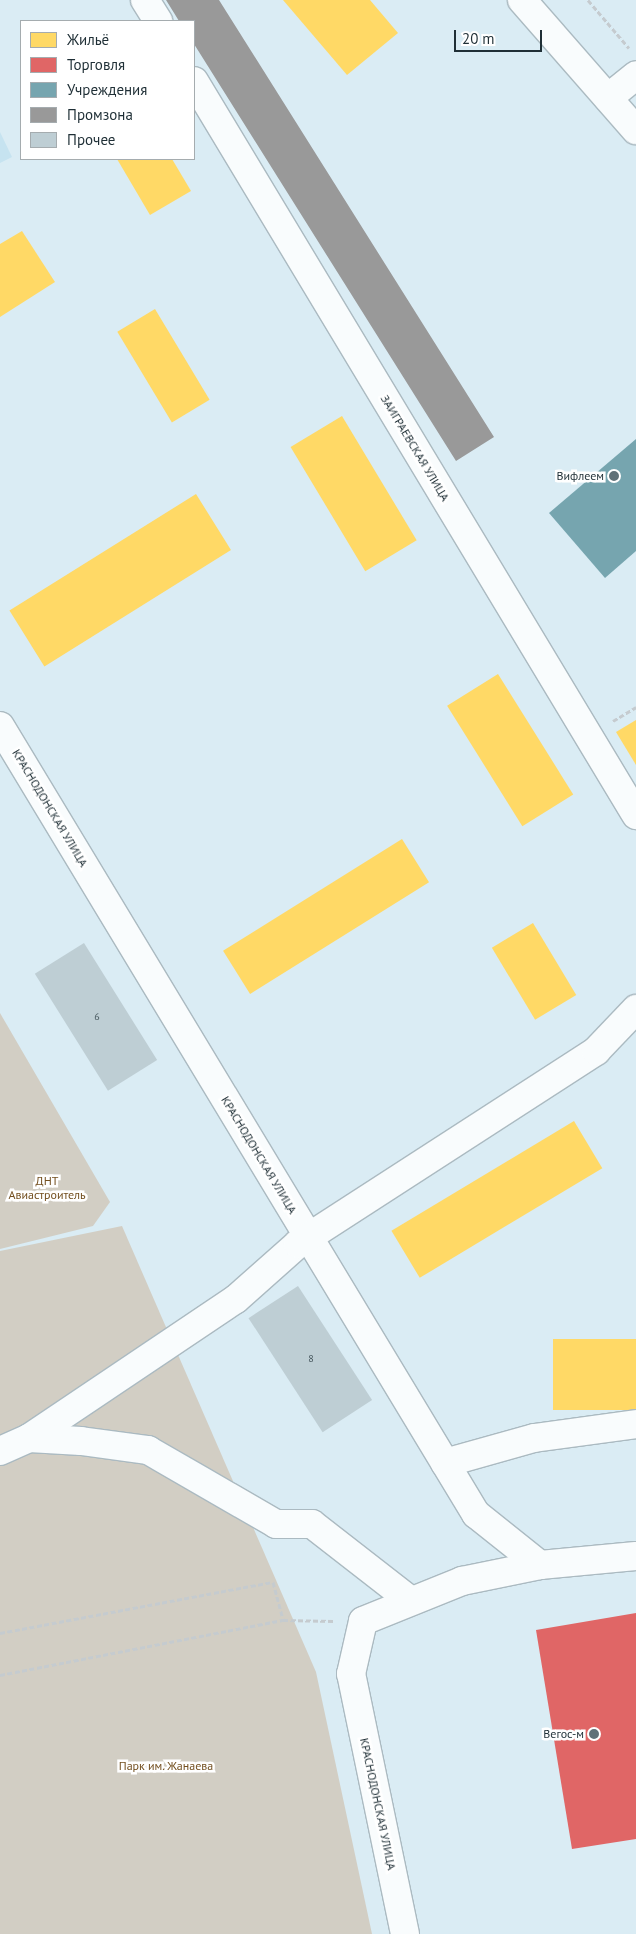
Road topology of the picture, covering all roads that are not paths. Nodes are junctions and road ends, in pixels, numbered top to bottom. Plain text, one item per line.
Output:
1 (145, 0) edge
2 (522, 0) edge
3 (157, 20) edge
4 (633, 62) edge
5 (195, 83) edge
6 (608, 98) junction
7 (636, 130) edge
8 (0, 726) edge
9 (636, 815) edge
10 (636, 1009) edge
11 (309, 1238) junction
12 (636, 1424) edge
13 (29, 1438) junction
14 (0, 1451) edge
15 (445, 1463) junction
16 (636, 1556) edge
17 (540, 1565) junction
18 (411, 1601) junction
19 (405, 1934) edge

1 - 3 street
2 - 6 street
4 - 6 street
5 - 9 street, ЗАИГРАЕВСКАЯ УЛИЦА
6 - 7 street
8 - 11 street, КРАСНОДОНСКАЯ УЛИЦА
10 - 11 street
11 - 13 street
11 - 15 street, КРАСНОДОНСКАЯ УЛИЦА
12 - 15 street
13 - 14 street
13 - 18 street
15 - 17 street, КРАСНОДОНСКАЯ УЛИЦА
16 - 17 street
17 - 18 street
18 - 19 street, КРАСНОДОНСКАЯ УЛИЦА

